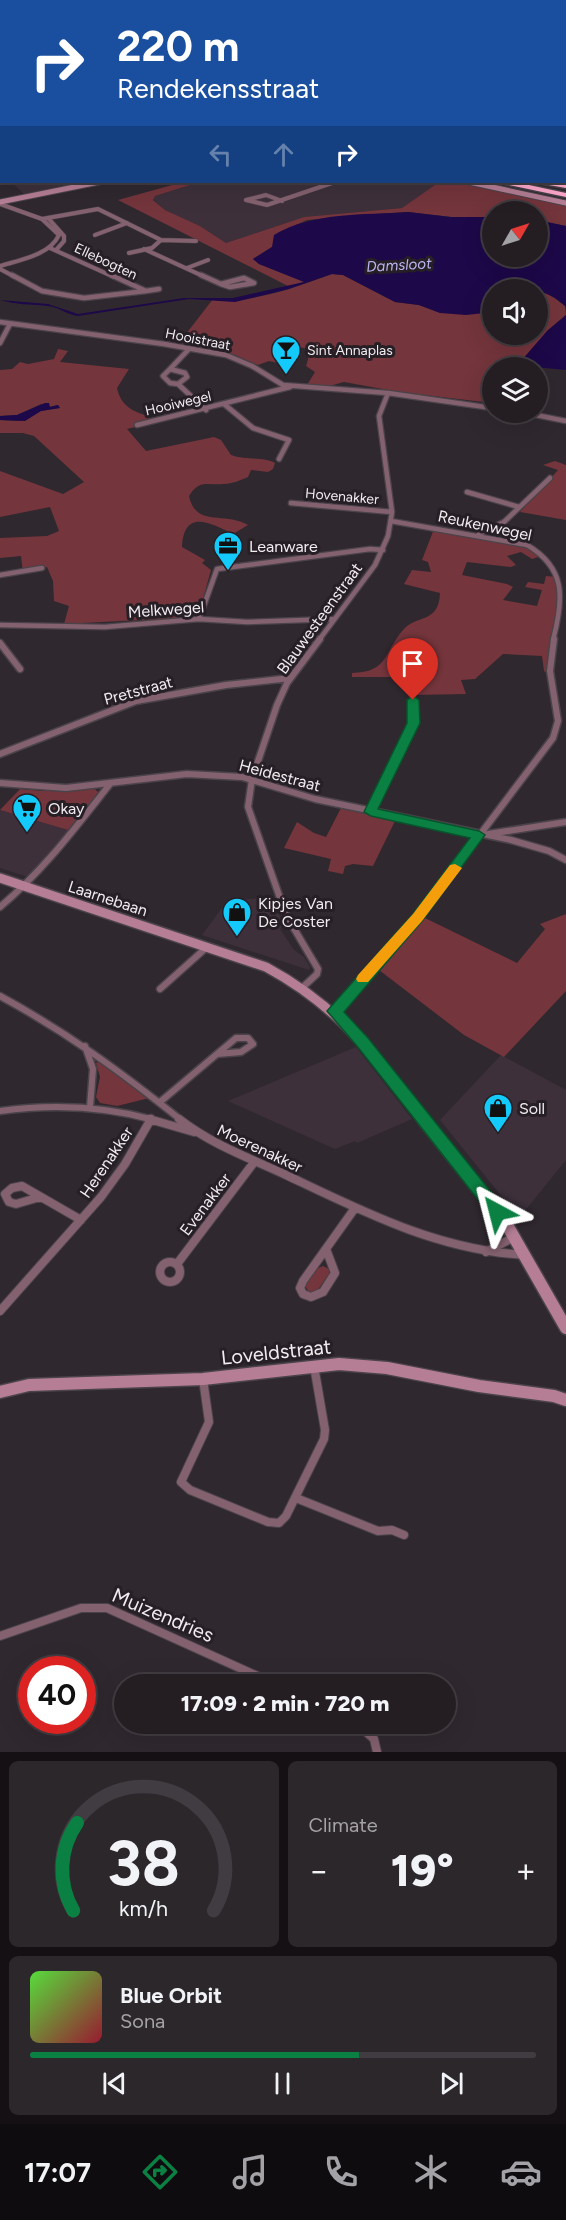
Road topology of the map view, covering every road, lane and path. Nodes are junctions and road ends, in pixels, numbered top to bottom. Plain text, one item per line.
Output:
1 (94, 183) edge
2 (332, 183) edge
3 (475, 183) edge
4 (512, 183) edge
5 (551, 183) edge
6 (566, 186) edge
7 (566, 195) edge
8 (282, 201) junction
9 (566, 202) edge
10 (0, 203) edge
11 (48, 218) junction
12 (42, 219) junction
13 (127, 223) junction
14 (95, 235) dead end
15 (160, 240) junction
16 (196, 241) dead end
17 (50, 248) junction
18 (152, 248) junction
19 (57, 249) junction
20 (144, 249) junction
21 (129, 253) dead end
22 (159, 256) junction
23 (208, 260) dead end
24 (0, 268) edge
25 (187, 268) junction
26 (221, 284) junction
27 (159, 289) dead end
28 (146, 291) junction
29 (0, 322) edge
30 (10, 324) junction
31 (0, 343) edge
32 (189, 349) junction
33 (170, 369) junction
34 (178, 384) junction
35 (293, 386) junction
36 (388, 393) junction
37 (224, 404) junction
38 (482, 407) edge
39 (206, 410) junction
40 (548, 417) edge
41 (566, 421) edge
42 (137, 425) dead end
43 (279, 459) dead end
44 (550, 478) dead end
45 (467, 492) dead end
46 (291, 503) dead end
47 (519, 507) junction
48 (392, 512) junction
49 (392, 520) junction
50 (478, 535) junction
51 (383, 550) junction
52 (42, 568) dead end
53 (0, 575) edge
54 (199, 619) junction
55 (334, 619) junction
56 (0, 625) edge
57 (0, 643) edge
58 (20, 669) dead end
59 (290, 678) junction
60 (413, 700) dead end
61 (0, 754) edge
62 (252, 779) junction
63 (0, 783) edge
64 (110, 784) junction
65 (371, 812) junction
66 (566, 822) edge
67 (479, 835) junction
68 (566, 860) edge
69 (0, 878) edge
70 (25, 886) junction
71 (0, 908) edge
72 (207, 946) junction
73 (305, 985) junction
74 (160, 989) dead end
75 (0, 996) edge
76 (334, 1011) junction
77 (85, 1046) junction
78 (215, 1054) junction
79 (160, 1102) junction
80 (90, 1107) junction
81 (0, 1111) edge
82 (151, 1118) junction
83 (200, 1134) junction
84 (255, 1161) junction
85 (40, 1197) dead end
86 (355, 1208) junction
87 (81, 1220) junction
88 (514, 1237) junction
89 (326, 1249) junction
90 (484, 1253) junction
91 (525, 1255) junction
92 (177, 1264) dead end
93 (0, 1311) edge
94 (566, 1328) edge
95 (314, 1366) junction
96 (203, 1379) junction
97 (0, 1392) edge
98 (562, 1396) edge
99 (296, 1498) junction
100 (404, 1535) dead end
101 (0, 1636) edge
102 (253, 1674) edge
103 (371, 1734) edge
104 (377, 1752) edge

1 - 10 street
2 - 8 street
3 - 9 street
4 - 7 highway
5 - 6 highway
8 - 8 street
10 - 12 street
11 - 12 street
11 - 13 street
11 - 19 street, Ellebogten
12 - 17 street, Ellebogten
13 - 14 street
13 - 15 street
15 - 16 street
15 - 18 street
17 - 19 street, Ellebogten
17 - 24 street, Ellebogten
18 - 20 street
18 - 22 street
19 - 28 street, Ellebogten
20 - 21 street
20 - 22 street
22 - 25 street
23 - 25 street
24 - 28 street, Ellebogten
25 - 26 street
26 - 26 street
27 - 28 street, Ellebogten
29 - 30 street, Hooistraat
30 - 31 street
30 - 32 street, Hooistraat
32 - 33 street
32 - 35 street, Hooistraat
33 - 34 street
33 - 34 street
34 - 39 street
35 - 36 street, Hooistraat
35 - 37 street, Hooiwegel
36 - 38 street, Hooistraat
36 - 48 street, Blauwesteenstraat
37 - 39 street, Hooiwegel
37 - 43 street, Hooiwegel
39 - 42 street, Hooiwegel
40 - 41 street
44 - 47 street
45 - 47 street
46 - 48 street, Hovenakker
47 - 50 street
48 - 49 street, Blauwesteenstraat
49 - 50 street, Reukenwegel
49 - 51 street, Blauwesteenstraat
50 - 67 street, Reukenwegel
51 - 54 street
51 - 55 street, Blauwesteenstraat
52 - 53 street
54 - 55 street, Melkwegel
54 - 56 street, Melkwegel
55 - 59 street, Blauwesteenstraat
57 - 58 street
59 - 61 street, Pretstraat
59 - 62 street, Blauwesteenstraat
60 - 65 street
62 - 64 street, Heidestraat
62 - 65 street, Heidestraat
62 - 73 street, Blauwesteenstraat
63 - 64 street, Heidestraat
64 - 70 street
65 - 67 street, Heidestraat
66 - 67 street
67 - 68 street, Heidestraat
67 - 76 street, Reukenwegel
69 - 70 street, Laarnebaan
70 - 71 street
70 - 72 street, Laarnebaan
72 - 73 street, Laarnebaan
72 - 74 street
73 - 76 street, Laarnebaan
75 - 77 street, Moerenakker
76 - 88 street, Laarnebaan
77 - 79 street, Moerenakker
77 - 80 street
78 - 78 street
78 - 79 street
79 - 83 street, Moerenakker
80 - 81 street
80 - 82 street
82 - 83 street
82 - 87 street, Herenakker
83 - 84 street, Moerenakker
84 - 86 street, Moerenakker
84 - 92 street, Evenakker
85 - 87 street, Herenakker
86 - 89 street
86 - 90 street, Moerenakker
87 - 93 street, Herenakker
88 - 90 street
88 - 91 street, Laarnebaan
89 - 89 street
90 - 91 street, Moerenakker
91 - 94 street, Laarnebaan
95 - 96 street, Loveldstraat
95 - 98 street, Loveldstraat
95 - 99 street
96 - 97 street, Loveldstraat
96 - 99 street
99 - 100 street
101 - 102 street, Muizendries
103 - 104 street

